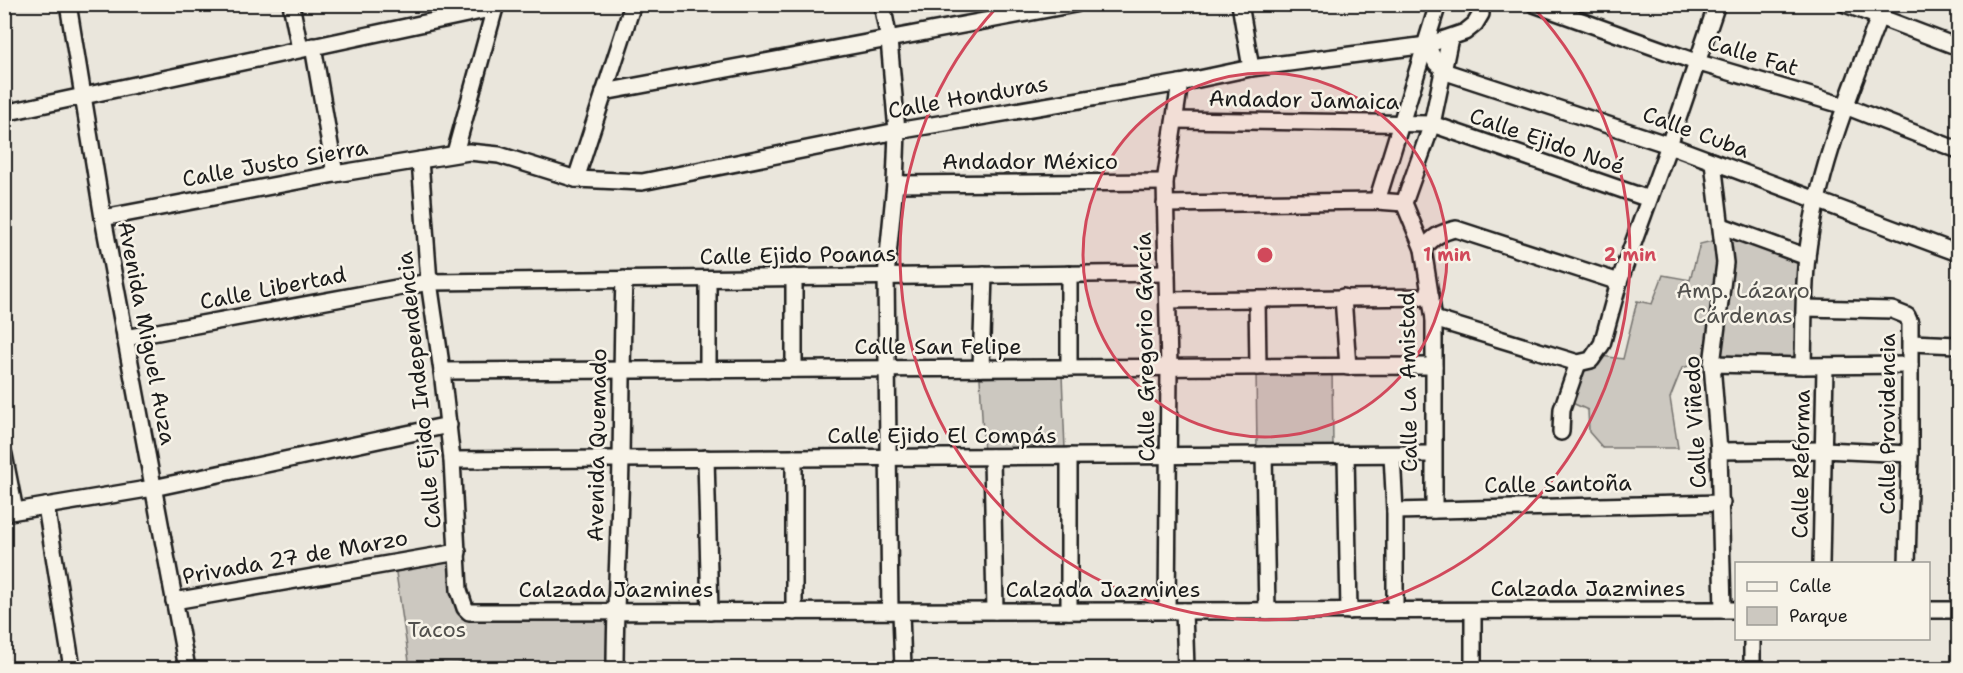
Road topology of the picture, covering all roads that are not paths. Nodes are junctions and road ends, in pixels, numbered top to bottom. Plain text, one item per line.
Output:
1 (68, 4) edge
2 (291, 4) edge
3 (633, 4) edge
4 (882, 4) edge
5 (1074, 4) edge
6 (1240, 4) edge
7 (1438, 4) edge
8 (1717, 4) edge
9 (1845, 4) edge
10 (1534, 5) edge
11 (495, 6) edge
12 (1882, 11) edge
13 (1481, 14) dead end
14 (1450, 38) junction
15 (889, 40) junction
16 (1427, 45) junction
17 (1959, 47) edge
18 (307, 48) junction
19 (1696, 62) junction
20 (1251, 68) junction
21 (1443, 68) junction
22 (1180, 83) junction
23 (604, 92) junction
24 (84, 95) junction
25 (1845, 106) junction
26 (4, 113) edge
27 (1175, 120) junction
28 (1403, 124) junction
29 (1432, 124) junction
30 (897, 131) junction
31 (1669, 145) junction
32 (1959, 150) edge
33 (455, 153) junction
34 (420, 160) junction
35 (1713, 162) junction
36 (335, 174) junction
37 (576, 179) junction
38 (1165, 182) junction
39 (895, 184) junction
40 (1648, 200) junction
41 (1817, 200) junction
42 (1377, 201) junction
43 (1404, 202) junction
44 (1165, 204) junction
45 (103, 218) junction
46 (1722, 226) junction
47 (1423, 249) junction
48 (1959, 253) edge
49 (1807, 257) junction
50 (1167, 273) junction
51 (1068, 274) junction
52 (984, 275) junction
53 (886, 276) junction
54 (794, 277) junction
55 (624, 279) junction
56 (708, 279) junction
57 (429, 282) junction
58 (1619, 282) junction
59 (1343, 297) junction
60 (1431, 297) junction
61 (1257, 299) junction
62 (1168, 300) junction
63 (1805, 308) junction
64 (1434, 319) junction
65 (125, 339) junction
66 (1911, 343) junction
67 (1959, 345) edge
68 (1584, 362) junction
69 (1712, 364) junction
70 (1910, 365) junction
71 (1434, 366) junction
72 (1803, 366) junction
73 (1825, 366) junction
74 (1258, 367) junction
75 (1348, 367) junction
76 (981, 368) junction
77 (1069, 368) junction
78 (1169, 368) junction
79 (708, 369) junction
80 (794, 369) junction
81 (886, 369) junction
82 (442, 370) junction
83 (621, 370) junction
84 (449, 425) junction
85 (1561, 432) dead end
86 (1824, 450) junction
87 (1719, 451) junction
88 (1432, 454) junction
89 (1911, 454) junction
90 (4, 455) edge
91 (1264, 455) junction
92 (1346, 455) junction
93 (1392, 455) junction
94 (1070, 456) junction
95 (1169, 456) junction
96 (888, 457) junction
97 (992, 457) junction
98 (706, 458) junction
99 (794, 458) junction
100 (621, 459) junction
101 (452, 460) junction
102 (153, 488) junction
103 (1722, 503) junction
104 (46, 506) junction
105 (1434, 510) junction
106 (1395, 511) junction
107 (10, 512) edge
108 (458, 552) junction
109 (1821, 562) edge
110 (1907, 562) edge
111 (174, 601) junction
112 (1730, 610) edge
113 (1930, 610) edge
114 (1959, 610) edge
115 (896, 611) junction
116 (995, 611) junction
117 (1069, 611) junction
118 (1167, 611) junction
119 (1184, 611) junction
120 (1268, 611) junction
121 (1349, 611) junction
122 (1395, 611) junction
123 (1473, 611) junction
124 (469, 612) joint
125 (615, 612) junction
126 (710, 612) junction
127 (794, 612) junction
128 (1752, 640) edge
129 (72, 669) edge
130 (187, 669) edge
131 (615, 669) edge
132 (903, 669) edge
133 (1186, 669) edge
134 (1473, 669) edge
135 (1752, 669) edge

1 - 24 street, Avenida Miguel Auza
2 - 18 street
3 - 23 street
4 - 15 street
5 - 15 street
6 - 20 street
7 - 16 street
8 - 19 street
9 - 12 street
10 - 19 street, Calle Fat
11 - 18 street
11 - 33 street
12 - 17 street
12 - 25 street, Calle Reforma
13 - 14 street, Calle Honduras
14 - 16 street, Calle Honduras
14 - 21 street
15 - 23 street
15 - 30 street
16 - 20 street, Calle Honduras
16 - 21 street
16 - 28 street
18 - 24 street
18 - 36 street
19 - 25 street, Calle Fat
19 - 31 street
20 - 22 street, Calle Honduras
21 - 29 street
21 - 31 street, Calle Cuba
22 - 27 street, Calle Gregorio García
22 - 30 street, Calle Honduras
23 - 37 street
24 - 26 street
24 - 45 street, Avenida Miguel Auza
25 - 32 street, Calle Fat
25 - 41 street, Calle Reforma
27 - 28 street, Andador Jamaica
27 - 38 street, Calle Gregorio García
28 - 29 street, Andador Jamaica
28 - 42 street
29 - 40 street, Calle Ejido Noé
29 - 43 street
30 - 37 street, Calle Honduras
30 - 39 street
31 - 35 street, Calle Cuba
31 - 40 street
33 - 34 street, Calle Justo Sierra
33 - 37 street, Calle Honduras
34 - 36 street, Calle Justo Sierra
34 - 57 street, Calle Ejido Independencia
35 - 41 street, Calle Cuba
35 - 46 street, Calle Viñedo
36 - 45 street, Calle Justo Sierra
38 - 39 street, Andador México
38 - 44 street, Calle Gregorio García
39 - 53 street
40 - 58 street
41 - 48 street, Calle Cuba
41 - 49 street, Calle Reforma
42 - 43 street
42 - 44 street
43 - 47 street, Calle La Amistad
44 - 50 street, Calle Gregorio García
45 - 65 street, Avenida Miguel Auza
46 - 49 street
46 - 69 street, Calle Viñedo
47 - 58 street
47 - 60 street, Calle La Amistad
49 - 63 street, Calle Reforma
50 - 51 street, Calle Ejido Poanas
50 - 62 street, Calle Gregorio García
51 - 52 street, Calle Ejido Poanas
51 - 77 street
52 - 53 street, Calle Ejido Poanas
52 - 76 street
53 - 54 street, Calle Ejido Poanas
53 - 81 street
54 - 56 street, Calle Ejido Poanas
54 - 80 street
55 - 56 street, Calle Ejido Poanas
55 - 57 street, Calle Ejido Poanas
55 - 83 street, Avenida Quemado
56 - 79 street
57 - 65 street, Calle Libertad
57 - 82 street, Calle Ejido Independencia
58 - 68 street
59 - 60 street
59 - 61 street
59 - 75 street
60 - 64 street, Calle La Amistad
61 - 62 street
61 - 74 street
62 - 78 street, Calle Gregorio García
63 - 66 street, Calle Providencia
63 - 72 street, Calle Reforma
64 - 68 street
64 - 71 street, Calle La Amistad
65 - 102 street, Avenida Miguel Auza
66 - 67 street
66 - 70 street, Calle Providencia
68 - 85 street
69 - 72 street
69 - 87 street, Calle Viñedo
70 - 73 street
70 - 89 street, Calle Providencia
71 - 75 street, Calle San Felipe
71 - 88 street, Calle La Amistad
72 - 73 street
73 - 86 street, Calle Reforma
74 - 75 street, Calle San Felipe
74 - 78 street, Calle San Felipe
76 - 77 street, Calle San Felipe
76 - 81 street, Calle San Felipe
77 - 78 street, Calle San Felipe
78 - 95 street, Calle Gregorio García
79 - 80 street, Calle San Felipe
79 - 83 street, Calle San Felipe
80 - 81 street, Calle San Felipe
81 - 96 street
82 - 83 street, Calle San Felipe
82 - 84 street, Calle Ejido Independencia
83 - 100 street, Avenida Quemado
84 - 101 street, Calle Ejido Independencia
84 - 102 street
86 - 87 street
86 - 89 street
86 - 109 street, Calle Reforma
87 - 103 street, Calle Viñedo
88 - 93 street, Calle Ejido El Compás
88 - 105 street, Calle La Amistad
89 - 110 street, Calle Providencia
90 - 107 street
91 - 92 street, Calle Ejido El Compás
91 - 95 street, Calle Ejido El Compás
91 - 120 street
92 - 93 street, Calle Ejido El Compás
92 - 121 street
93 - 106 street
94 - 95 street, Calle Ejido El Compás
94 - 97 street, Calle Ejido El Compás
94 - 117 street
95 - 118 street, Calle Gregorio García
96 - 97 street, Calle Ejido El Compás
96 - 99 street, Calle Ejido El Compás
96 - 115 street
97 - 116 street
98 - 99 street, Calle Ejido El Compás
98 - 100 street, Calle Ejido El Compás
98 - 126 street
99 - 127 street
100 - 101 street, Calle Ejido El Compás
100 - 125 street, Avenida Quemado
101 - 108 street, Calle Ejido Independencia
102 - 104 street
102 - 111 street, Avenida Miguel Auza
103 - 105 street, Calle Santoña
103 - 112 street, Calle Viñedo
104 - 107 street
104 - 129 street
105 - 106 street, Calle Santoña
106 - 122 street
108 - 111 street, Privada 27 de Marzo
108 - 124 street, Calle Ejido Independencia
111 - 130 street, Avenida Miguel Auza
112 - 123 street, Calzada Jazmines
113 - 114 street
115 - 116 street, Calzada Jazmines
115 - 127 street, Calzada Jazmines
115 - 132 street
116 - 117 street, Calzada Jazmines
117 - 118 street, Calzada Jazmines
118 - 119 street, Calzada Jazmines
119 - 120 street, Calzada Jazmines
119 - 133 street
120 - 121 street, Calzada Jazmines
121 - 122 street, Calzada Jazmines
122 - 123 street, Calzada Jazmines
123 - 134 street
124 - 125 street, Calzada Jazmines
125 - 126 street, Calzada Jazmines
125 - 131 street, Avenida Quemado
126 - 127 street, Calzada Jazmines
128 - 135 street

